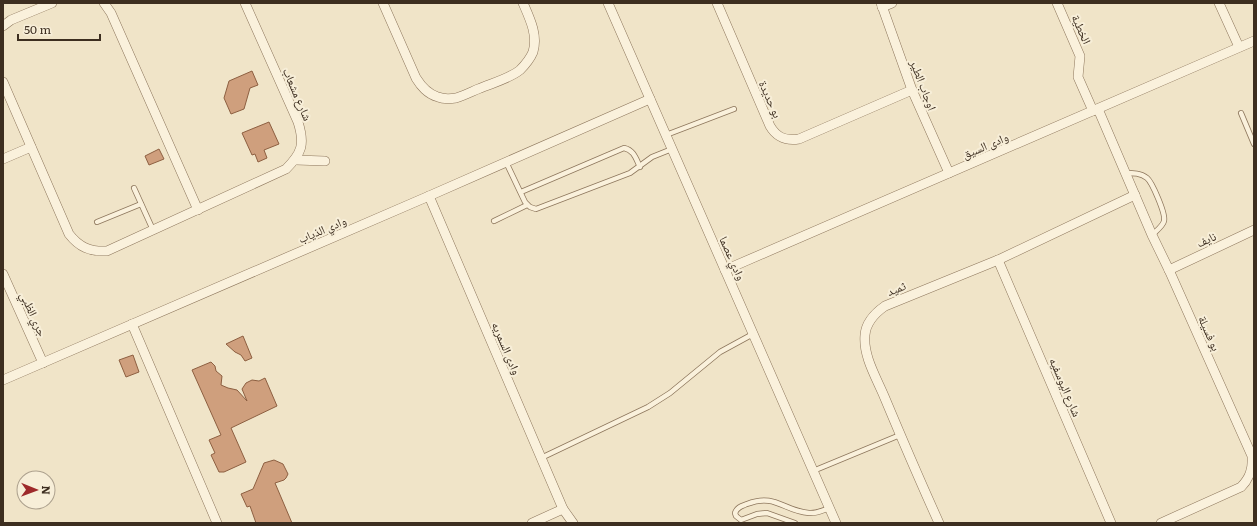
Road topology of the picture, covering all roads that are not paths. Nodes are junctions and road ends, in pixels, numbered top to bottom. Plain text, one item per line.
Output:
1 (52, 3) edge
2 (104, 3) edge
3 (245, 3) edge
4 (383, 3) edge
5 (523, 3) edge
6 (608, 3) edge
7 (717, 3) edge
8 (892, 3) edge
9 (1057, 3) edge
10 (1219, 3) edge
11 (882, 5) edge
12 (3, 26) edge
13 (1254, 41) edge
14 (1239, 47) junction
15 (3, 82) edge
16 (912, 90) junction
17 (650, 99) junction
18 (734, 109) dead end
19 (1096, 110) junction
20 (1240, 113) dead end
21 (666, 135) junction
22 (1254, 144) edge
23 (31, 147) junction
24 (672, 149) junction
25 (3, 159) edge
26 (296, 160) junction
27 (326, 161) dead end
28 (506, 162) junction
29 (640, 167) junction
30 (949, 173) junction
31 (1125, 173) junction
32 (134, 188) dead end
33 (521, 192) junction
34 (1135, 195) junction
35 (429, 196) junction
36 (141, 204) junction
37 (527, 205) junction
38 (198, 210) junction
39 (494, 221) dead end
40 (97, 222) dead end
41 (153, 230) junction
42 (1254, 230) edge
43 (1152, 235) junction
44 (998, 260) junction
45 (725, 270) junction
46 (1169, 270) junction
47 (3, 274) edge
48 (132, 324) junction
49 (753, 334) junction
50 (43, 363) junction
51 (3, 380) edge
52 (900, 435) junction
53 (541, 458) junction
54 (813, 471) junction
55 (830, 508) junction
56 (563, 509) junction
57 (217, 523) edge
58 (532, 523) edge
59 (565, 523) edge
60 (573, 523) edge
61 (795, 523) edge
62 (836, 523) edge
63 (939, 523) edge
64 (1111, 523) edge
65 (1161, 523) edge

1 - 12 street
2 - 38 street
3 - 26 street, شارع مشعاب
4 - 5 street
6 - 17 street, وادي عصما
7 - 16 street, بو حديدة
8 - 11 street
9 - 19 street, الخطية
10 - 14 street
11 - 16 street, اوجاب الطير
13 - 14 street, وادى السيق
14 - 19 street, وادى السيق
15 - 23 street
16 - 30 street, اوجاب الطير
17 - 21 street, وادي عصما
17 - 28 street, وادي الذياب
18 - 21 lane
19 - 30 street, وادى السيق
19 - 31 street, بو فسيلة
20 - 22 lane
21 - 24 street, وادي عصما
23 - 25 street
23 - 41 street
24 - 29 lane
24 - 45 street, وادي عصما
26 - 27 street
26 - 38 street
28 - 33 lane
28 - 35 street, وادي الذياب
29 - 33 lane
29 - 37 lane
30 - 45 street, وادى السيق
31 - 34 street, بو فسيلة
31 - 43 lane
32 - 36 lane
33 - 37 lane
34 - 43 street, بو فسيلة
34 - 44 street, ثميد
35 - 48 street, وادي الذياب
35 - 53 street, وادى السمريه
36 - 40 lane
36 - 41 lane
37 - 39 lane
38 - 41 street
42 - 46 street, نايف
43 - 46 street, بو فسيلة
44 - 52 street, ثميد
44 - 64 street, شارع اليوسفيه
45 - 49 street, وادي عصما
46 - 65 street, بو فسيلة
47 - 50 street, جري الظبي
48 - 50 street, وادي الذياب
48 - 57 street
49 - 53 lane
49 - 54 street, وادي عصما
50 - 51 street, وادي الذياب
52 - 54 lane
52 - 63 street, ثميد
53 - 56 street, وادى السمريه
54 - 55 street, وادي عصما
55 - 61 lane
55 - 62 street, وادي عصما
56 - 58 street
56 - 59 street, وادى السمريه
56 - 60 street, وادى السمريه

